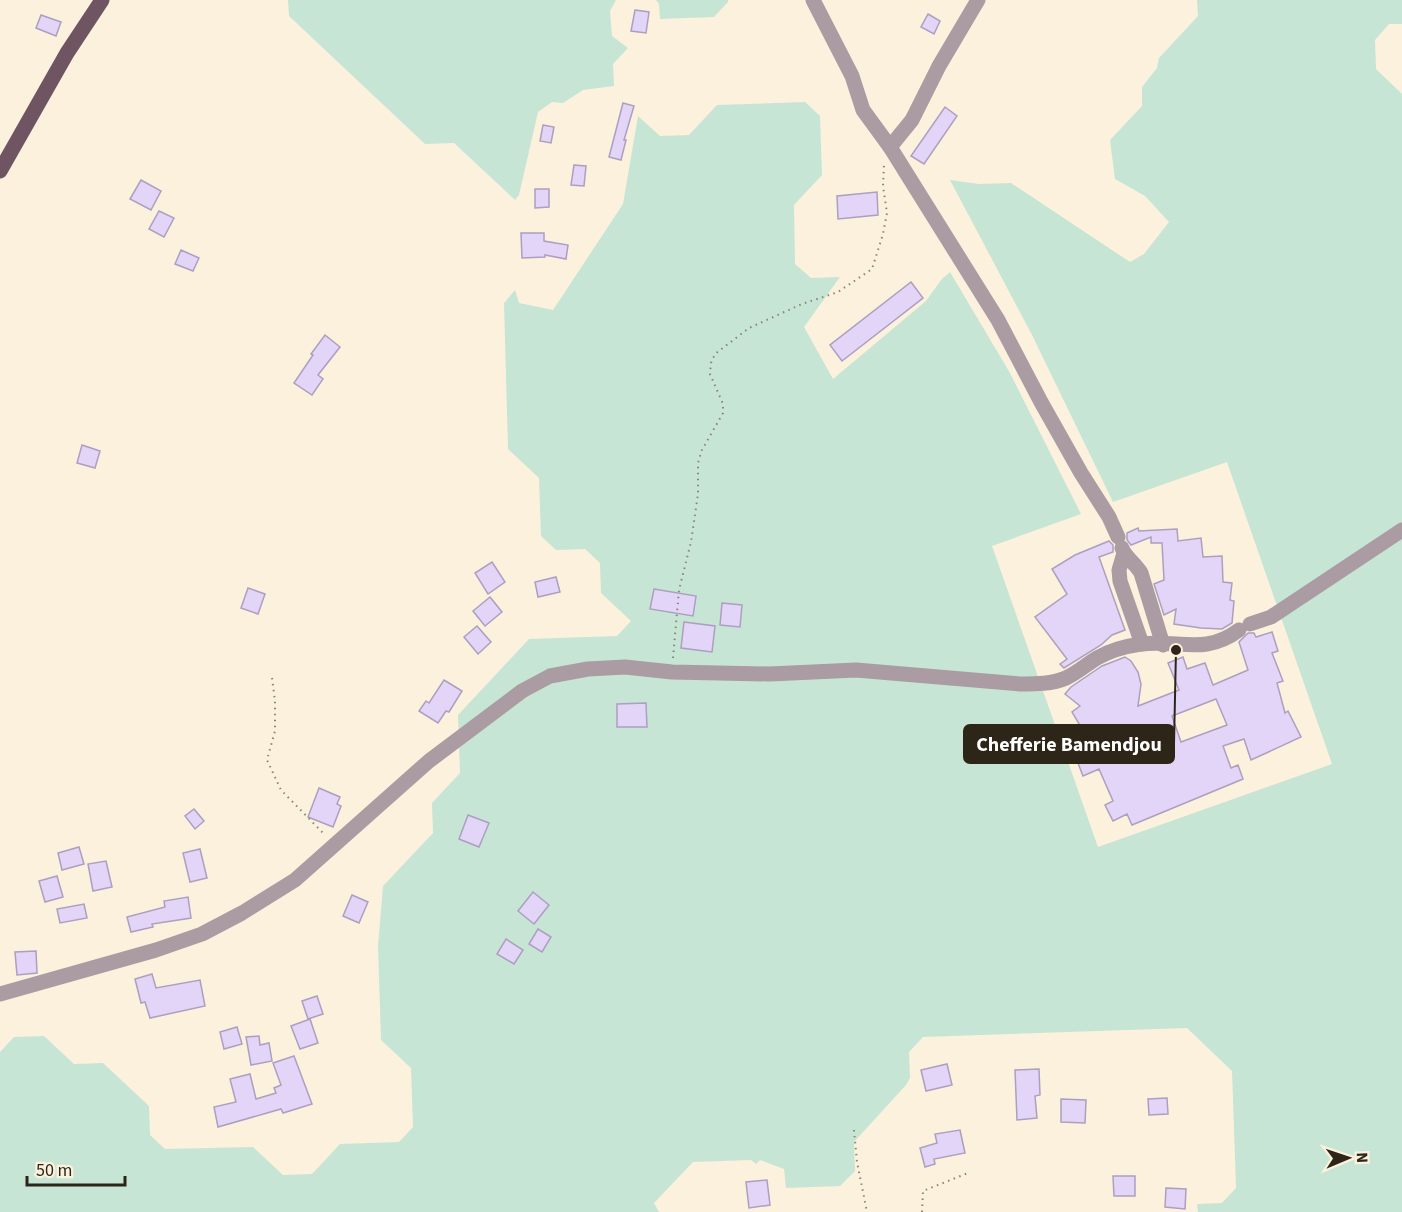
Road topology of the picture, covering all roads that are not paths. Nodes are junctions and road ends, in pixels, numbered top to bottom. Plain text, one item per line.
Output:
1 (102, 0) edge
2 (813, 0) edge
3 (978, 0) edge
4 (890, 147) junction
5 (0, 171) edge
6 (1402, 530) edge
7 (1122, 546) junction
8 (1142, 644) junction
9 (1164, 645) junction
10 (0, 994) edge

1 - 5 main road
2 - 4 street
3 - 4 street
4 - 7 street
6 - 9 street
7 - 8 street
7 - 9 street
8 - 9 street
8 - 10 street

